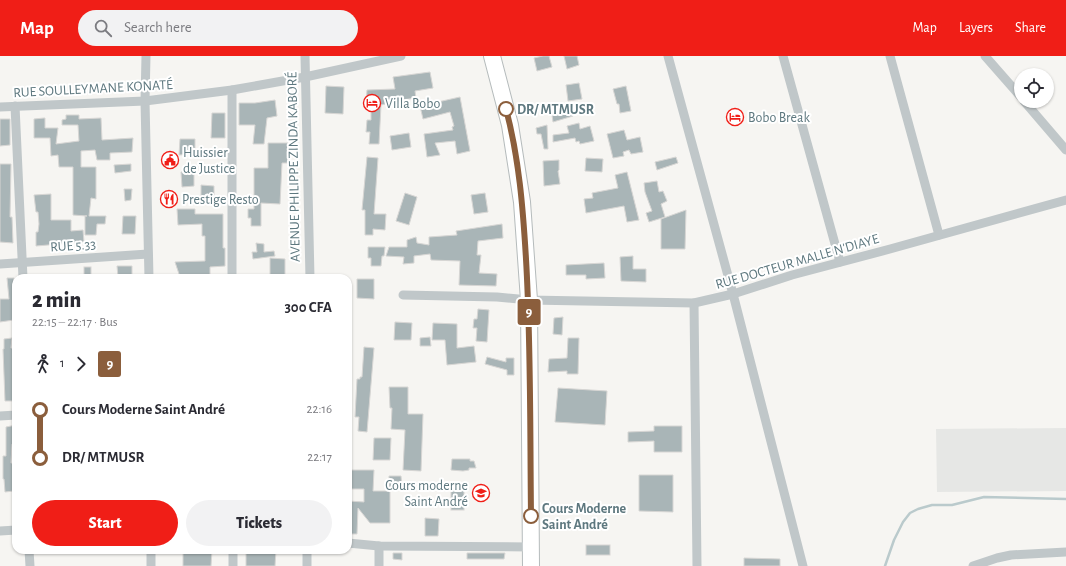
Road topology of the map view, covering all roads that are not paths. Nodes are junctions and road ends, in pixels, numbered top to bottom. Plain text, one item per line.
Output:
1 (146, 56) edge
2 (305, 56) edge
3 (401, 56) edge
4 (492, 56) edge
5 (668, 56) edge
6 (783, 56) edge
7 (890, 56) edge
8 (985, 56) edge
9 (305, 77) junction
10 (1014, 89) edge
11 (232, 90) junction
12 (145, 102) junction
13 (15, 106) junction
14 (0, 107) edge
15 (1030, 108) edge
16 (1066, 150) edge
17 (1066, 200) edge
18 (939, 235) junction
19 (148, 254) junction
20 (840, 262) junction
21 (23, 263) junction
22 (0, 264) edge
23 (23, 274) edge
24 (149, 274) edge
25 (232, 274) edge
26 (310, 274) edge
27 (733, 294) junction
28 (403, 295) dead end
29 (529, 300) junction
30 (694, 303) junction
31 (12, 415) edge
32 (0, 416) edge
33 (12, 530) edge
34 (0, 531) edge
35 (352, 543) edge
36 (379, 546) junction
37 (531, 547) junction
38 (1066, 552) edge
39 (30, 554) edge
40 (151, 554) edge
41 (233, 554) edge
42 (307, 554) edge
43 (30, 566) edge
44 (151, 566) edge
45 (233, 566) edge
46 (307, 566) edge
47 (379, 566) edge
48 (531, 566) edge
49 (697, 566) edge
50 (803, 566) edge
51 (974, 566) edge

1 - 12 street
2 - 9 street, AVENUE PHILIPPE ZINDA KABORÉ
3 - 9 street, RUE SOULLEYMANE KONATÉ
4 - 29 highway
5 - 27 street
6 - 20 street
7 - 18 street
8 - 10 street
9 - 11 street, RUE SOULLEYMANE KONATÉ
9 - 26 street, AVENUE PHILIPPE ZINDA KABORÉ
11 - 12 street, RUE SOULLEYMANE KONATÉ
11 - 25 street
12 - 13 street, RUE SOULLEYMANE KONATÉ
12 - 19 street
13 - 14 street, RUE SOULLEYMANE KONATÉ
13 - 21 street
15 - 16 street
17 - 18 street, RUE DOCTEUR MALLE N'DIAYE
18 - 20 street, RUE DOCTEUR MALLE N'DIAYE
19 - 21 street, RUE 5.33
19 - 24 street
20 - 27 street, RUE DOCTEUR MALLE N'DIAYE
21 - 22 street, RUE 5.33
21 - 23 street
27 - 30 street, RUE DOCTEUR MALLE N'DIAYE
27 - 50 street
28 - 29 street, RUE DOCTEUR MALLE N'DIAYE
29 - 30 street, RUE DOCTEUR MALLE N'DIAYE
29 - 37 highway
30 - 49 street
31 - 32 street
33 - 34 street
35 - 36 street
36 - 37 street
36 - 47 street
37 - 48 highway
38 - 51 street
39 - 43 street
40 - 44 street
41 - 45 street
42 - 46 street

